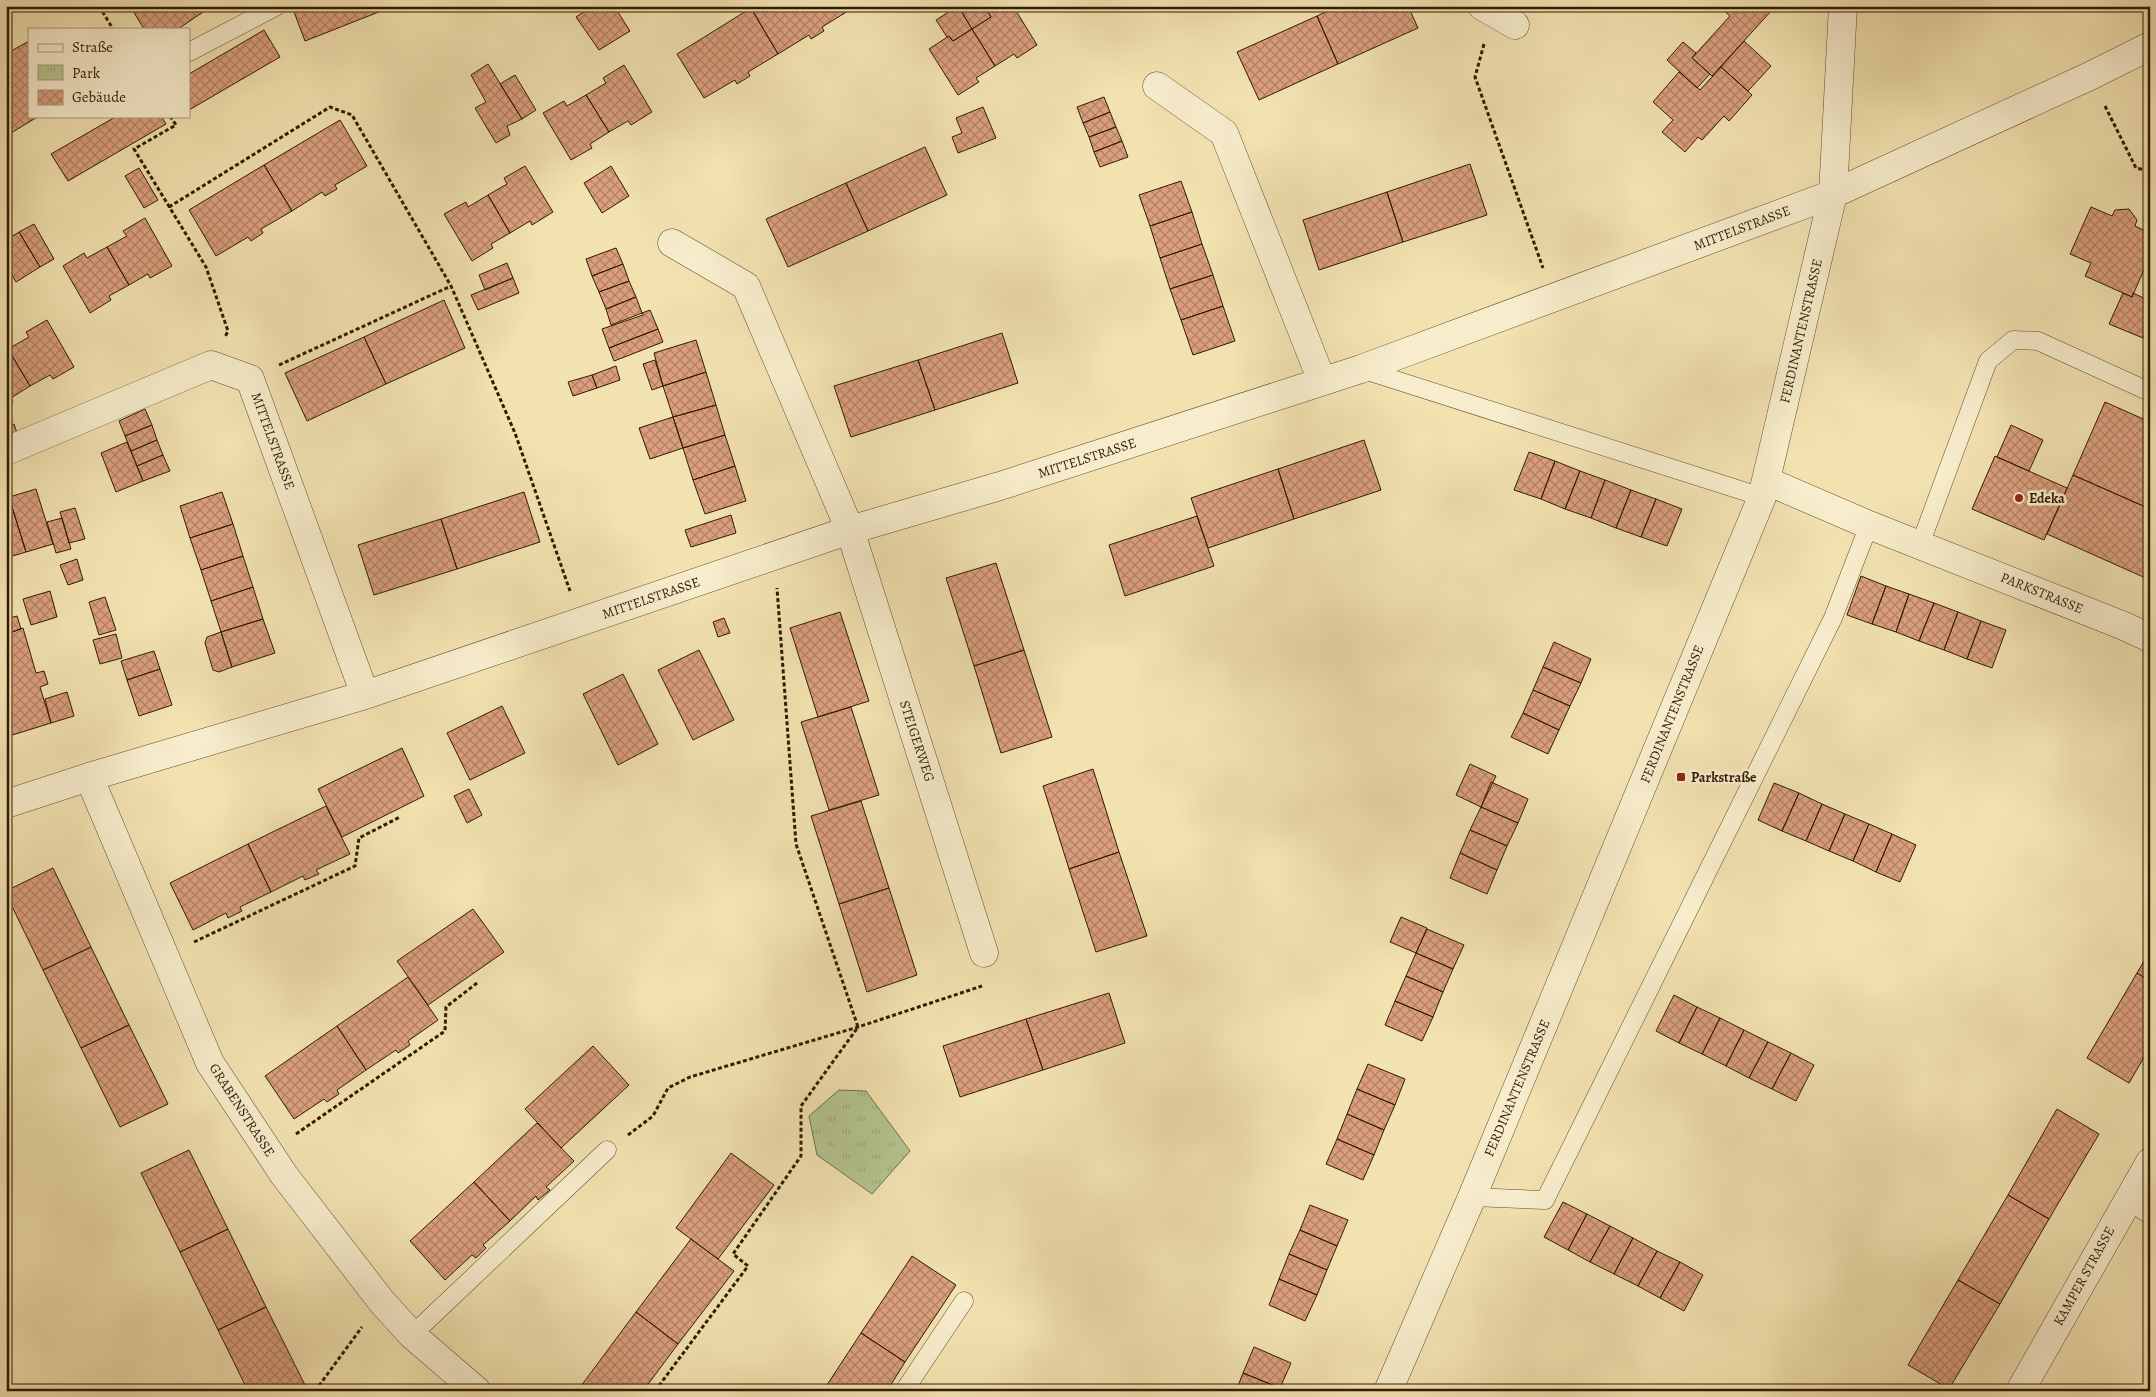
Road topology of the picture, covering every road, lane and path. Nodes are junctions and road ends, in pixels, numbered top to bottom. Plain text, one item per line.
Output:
1 (98, 6) edge
2 (1843, 6) edge
3 (268, 8) edge
4 (1497, 14) edge
5 (112, 28) edge
6 (2150, 46) edge
7 (190, 51) edge
8 (2090, 76) junction
9 (1157, 86) dead end
10 (171, 118) edge
11 (2150, 171) edge
12 (1833, 194) junction
13 (169, 207) junction
14 (672, 242) dead end
15 (451, 286) junction
16 (1554, 298) junction
17 (212, 365) junction
18 (1361, 369) junction
19 (250, 379) junction
20 (1322, 381) junction
21 (2150, 392) edge
22 (6, 451) edge
23 (1764, 489) junction
24 (1869, 525) junction
25 (850, 530) junction
26 (1920, 545) junction
27 (775, 555) junction
28 (581, 622) junction
29 (2150, 638) edge
30 (366, 694) junction
31 (89, 777) junction
32 (6, 804) edge
33 (400, 817) dead end
34 (984, 953) joint
35 (164, 956) junction
36 (477, 983) dead end
37 (858, 1027) junction
38 (607, 1150) joint
39 (270, 1153) junction
40 (2150, 1162) edge
41 (1472, 1197) junction
42 (2127, 1200) junction
43 (2150, 1215) edge
44 (964, 1301) dead end
45 (382, 1302) junction
46 (412, 1335) junction
47 (315, 1391) edge
48 (477, 1391) edge
49 (655, 1391) edge
50 (904, 1391) edge
51 (1388, 1391) edge
52 (2020, 1391) edge

1 - 5 path
2 - 12 street, FERDINANTENSTRASSE
3 - 7 lane
4 - 16 path
6 - 8 street, MITTELSTRASSE
8 - 11 path
8 - 12 street, MITTELSTRASSE
9 - 20 street
10 - 13 path
12 - 16 street, MITTELSTRASSE
12 - 23 street, FERDINANTENSTRASSE
13 - 15 path
13 - 17 path
14 - 25 street
15 - 19 path
15 - 28 path
16 - 18 street, MITTELSTRASSE
17 - 19 street, MITTELSTRASSE
17 - 22 street
18 - 20 street, MITTELSTRASSE
18 - 23 lane
19 - 30 street, MITTELSTRASSE
20 - 25 street, MITTELSTRASSE
21 - 26 lane
23 - 24 street, PARKSTRASSE
23 - 41 street, FERDINANTENSTRASSE
24 - 26 street, PARKSTRASSE
24 - 41 lane
25 - 27 street, MITTELSTRASSE
25 - 34 street, STEIGERWEG
26 - 29 street, PARKSTRASSE
27 - 28 street, MITTELSTRASSE
27 - 37 path
28 - 30 street, MITTELSTRASSE
30 - 31 street, MITTELSTRASSE
31 - 32 street, MITTELSTRASSE
31 - 35 street, GRABENSTRASSE
33 - 35 path
34 - 37 path
35 - 39 street, GRABENSTRASSE
36 - 39 path
37 - 38 path
37 - 49 path
38 - 46 lane
39 - 45 street, GRABENSTRASSE
40 - 42 street, KAMPER STRASSE
41 - 51 street, FERDINANTENSTRASSE
42 - 43 lane
42 - 52 street, KAMPER STRASSE
44 - 50 lane
45 - 46 street, GRABENSTRASSE
45 - 47 path
46 - 48 street, GRABENSTRASSE

